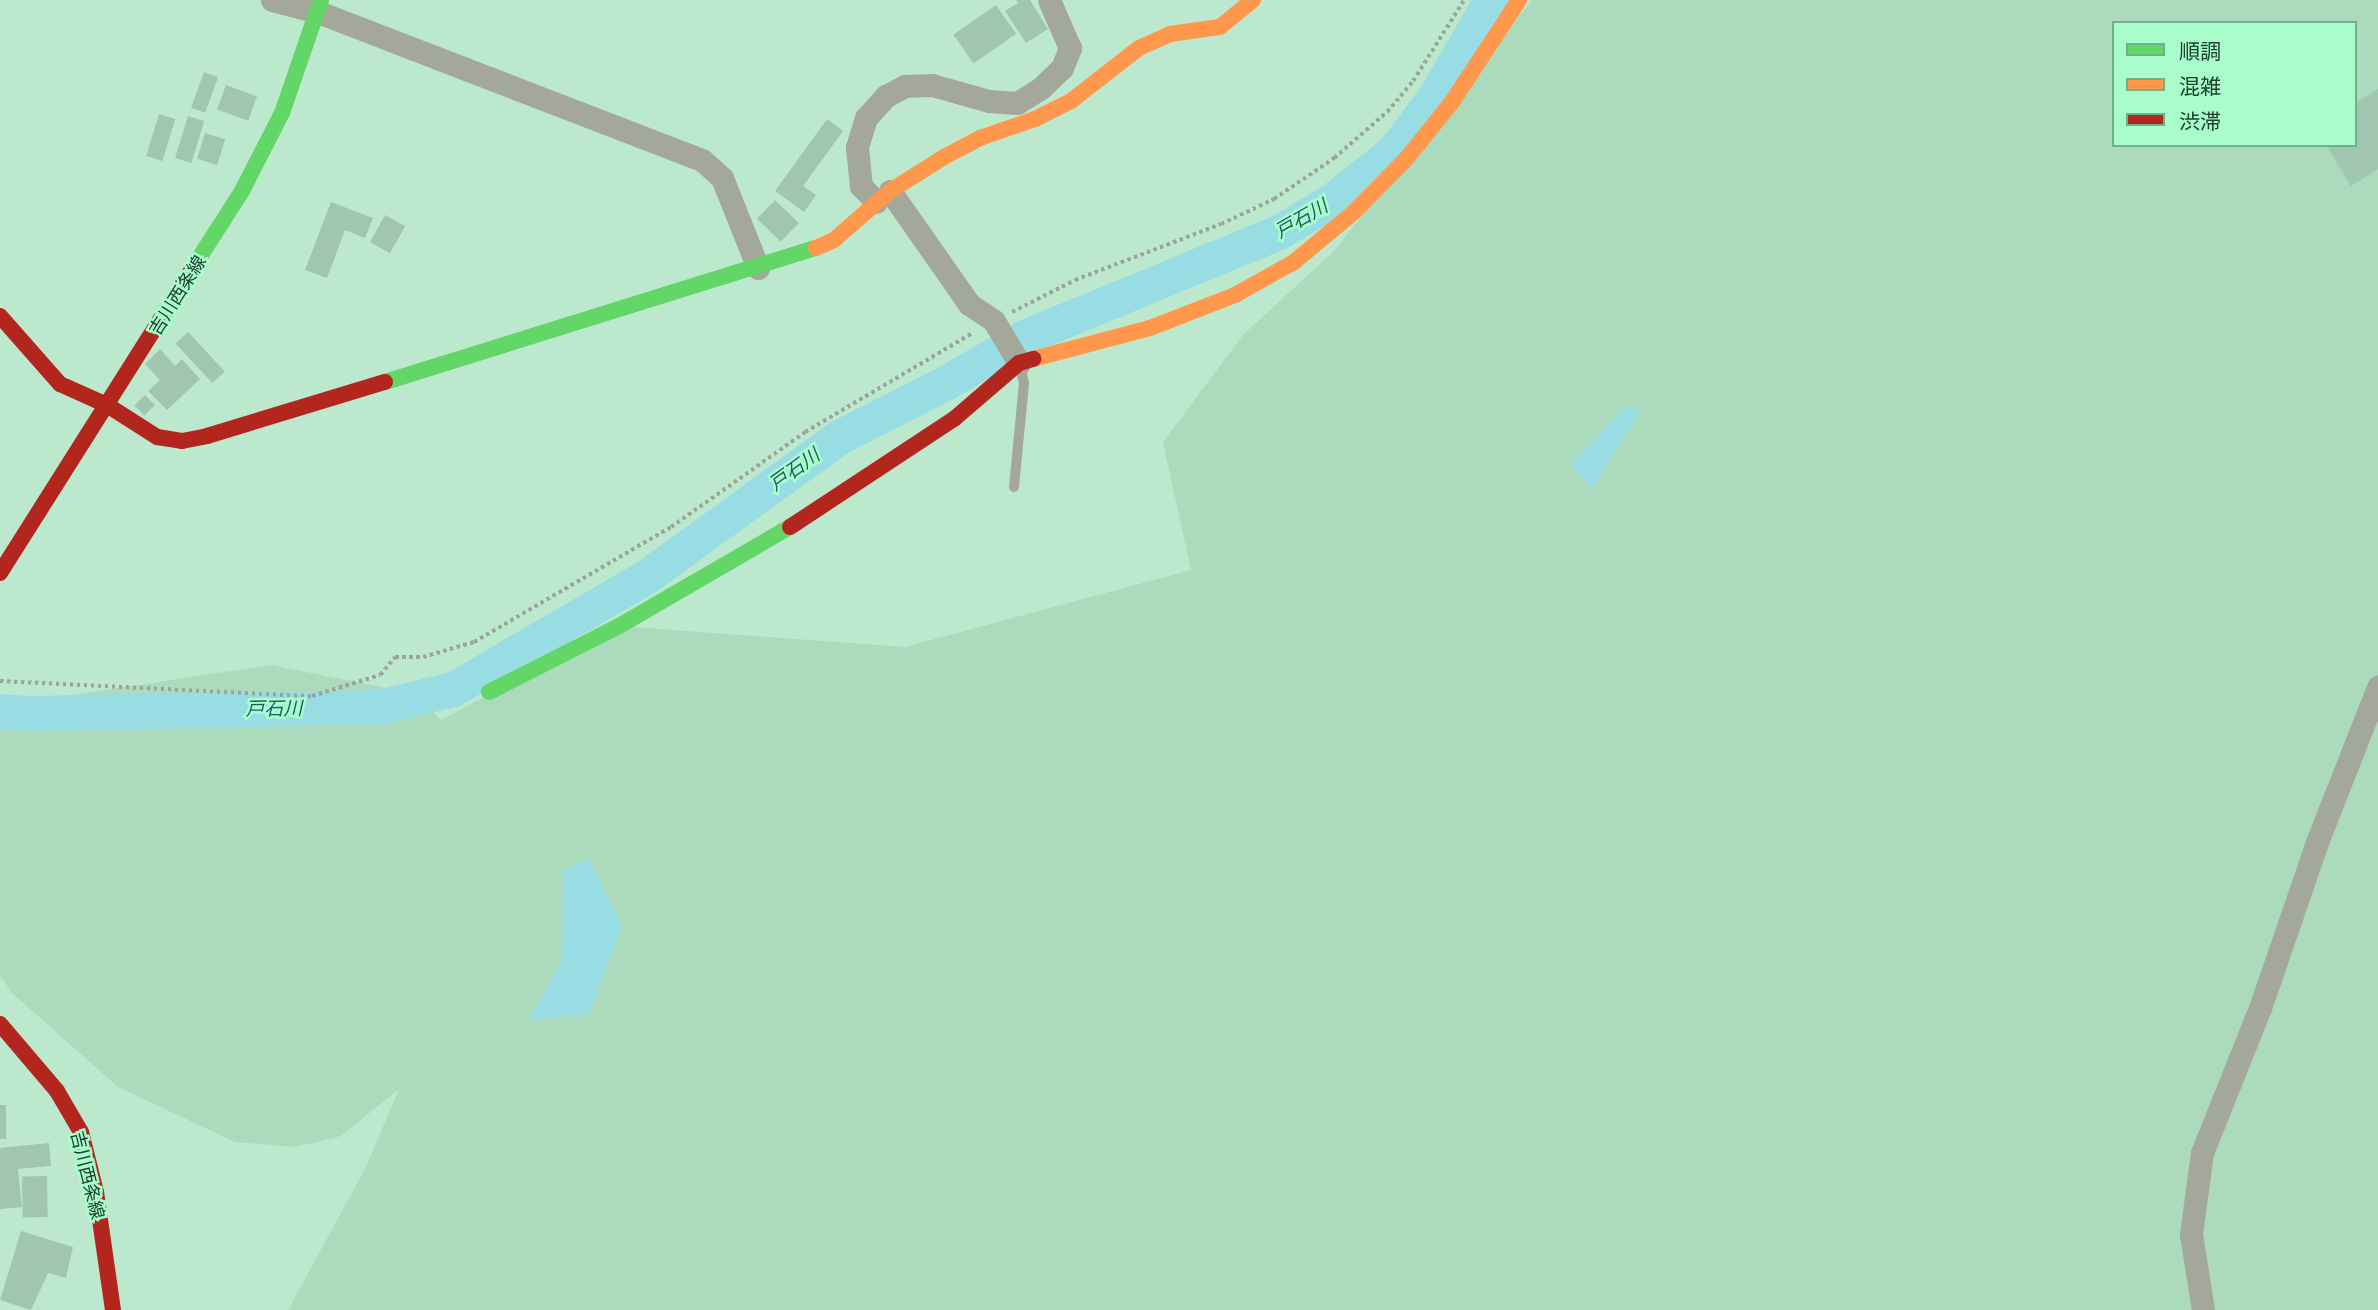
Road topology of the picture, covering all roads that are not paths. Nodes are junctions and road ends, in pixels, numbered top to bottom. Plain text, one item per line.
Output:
1 (272, 0) edge
2 (1049, 0) edge
3 (1252, 0) edge
4 (1519, 0) edge
5 (319, 6) edge
6 (883, 196) junction
7 (758, 268) junction
8 (0, 316) edge
9 (1019, 363) junction
10 (107, 405) junction
11 (1014, 487) dead end
12 (0, 573) edge
13 (2378, 687) edge
14 (489, 692) dead end
15 (0, 1024) edge
16 (113, 1310) edge
17 (2203, 1310) edge

1 - 5 street
2 - 6 street
3 - 6 street
4 - 9 street
5 - 7 street
5 - 10 street, 吉川西条線
6 - 7 street
6 - 9 street
7 - 10 street
8 - 10 street
9 - 11 lane
9 - 14 street
10 - 12 street, 吉川西条線
13 - 17 street
15 - 16 street, 吉川西条線

